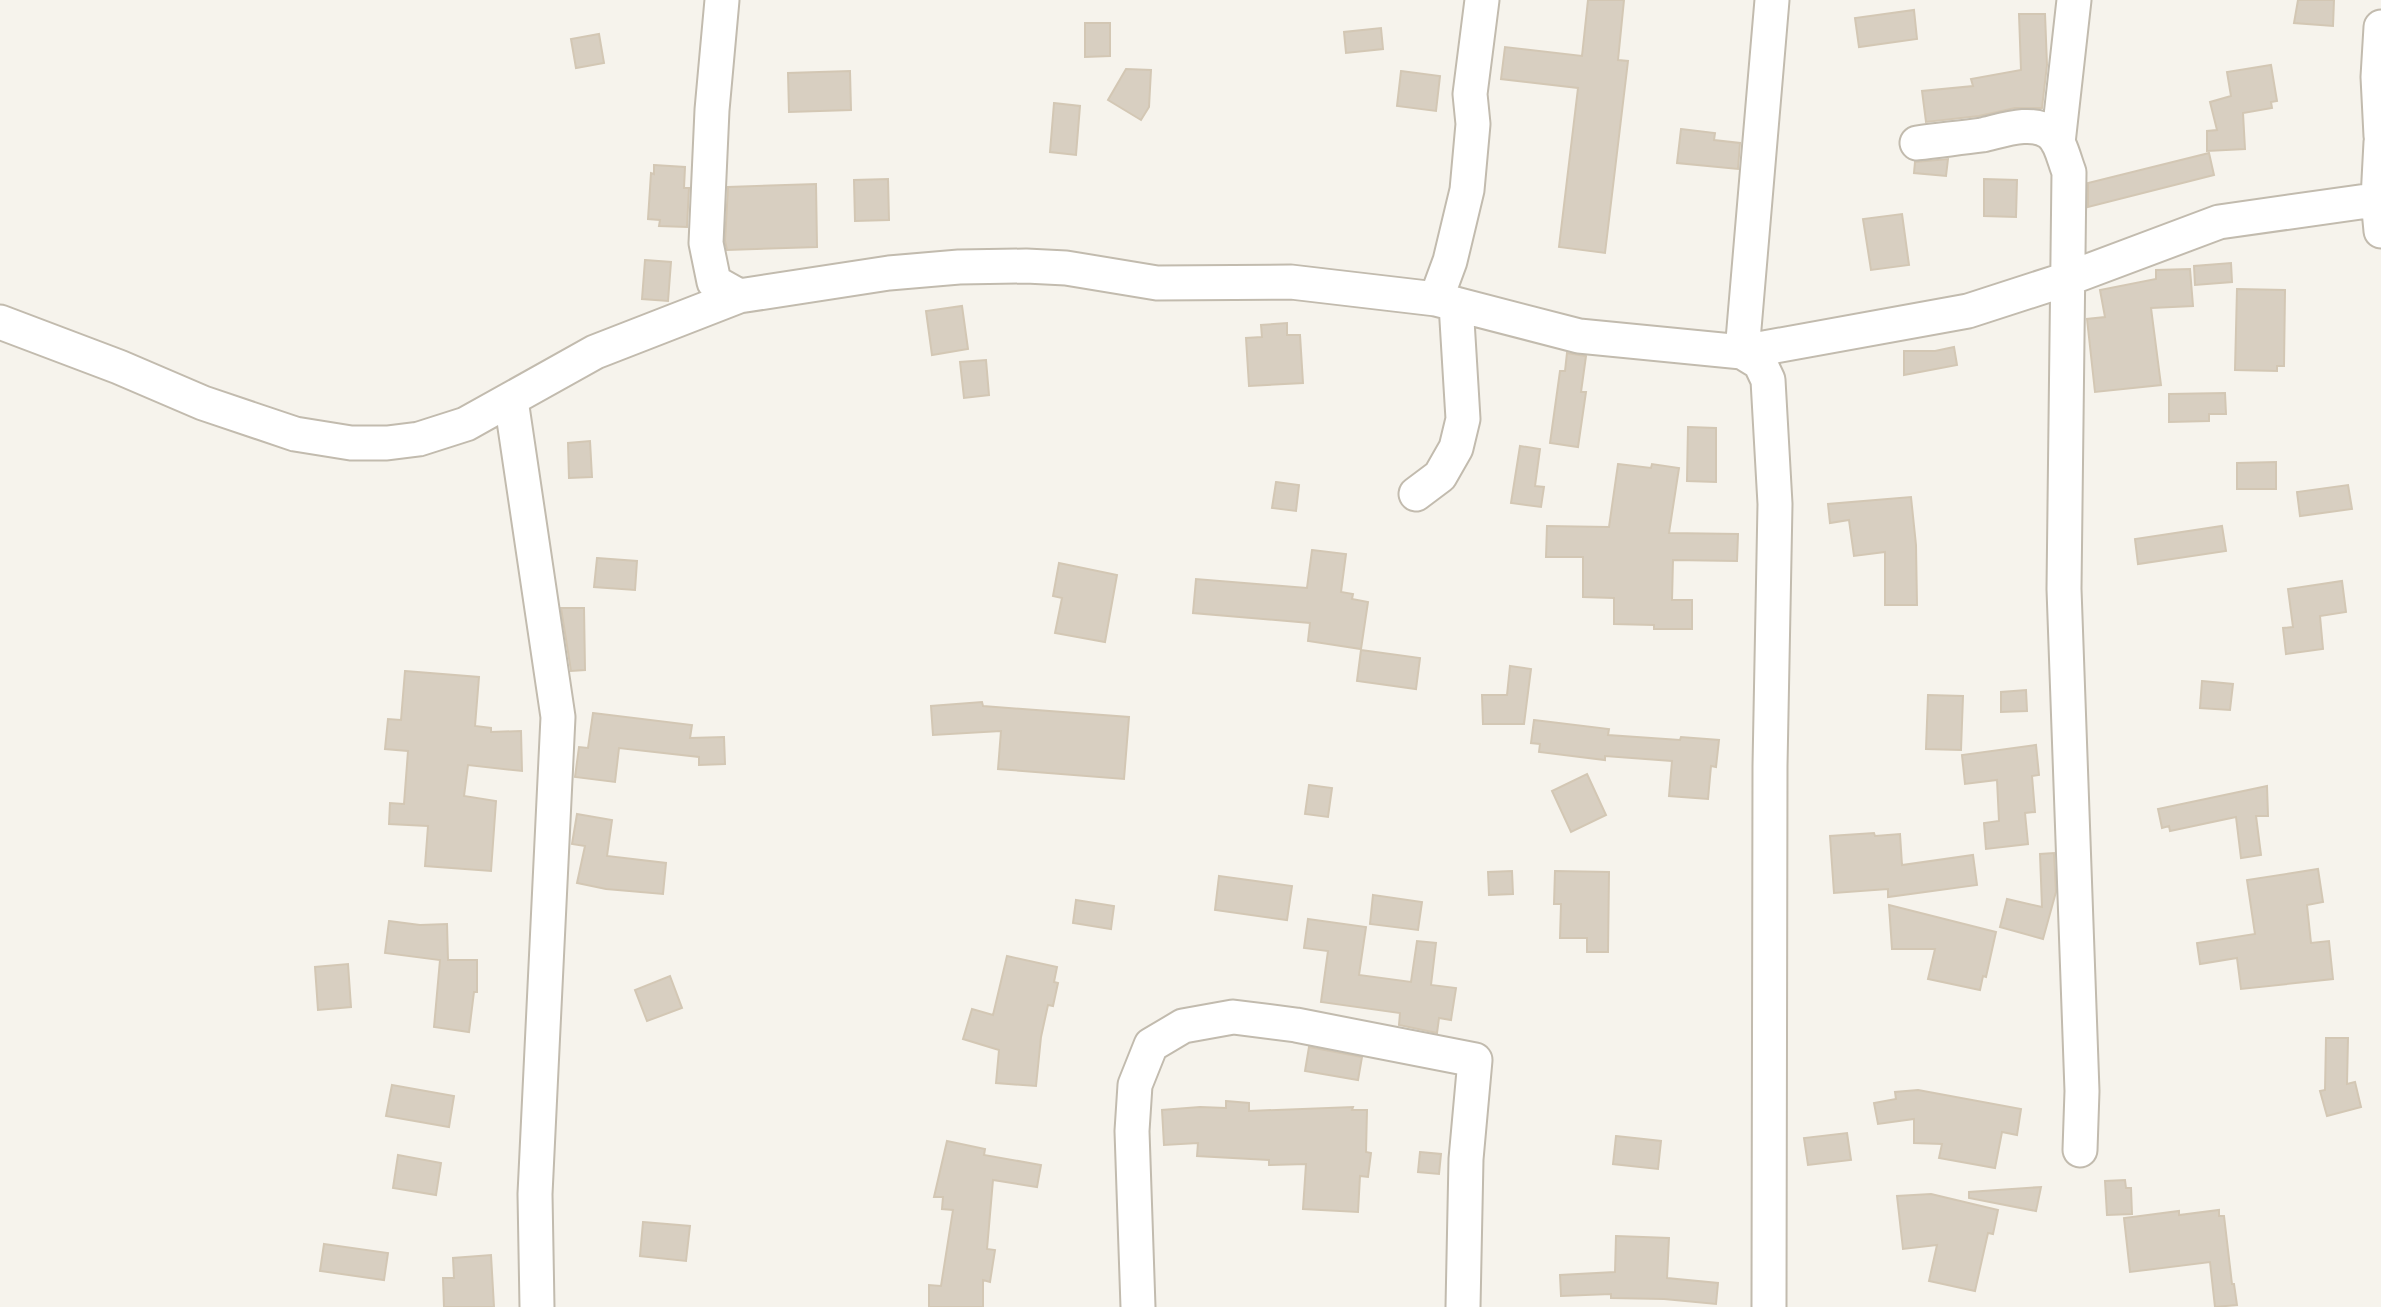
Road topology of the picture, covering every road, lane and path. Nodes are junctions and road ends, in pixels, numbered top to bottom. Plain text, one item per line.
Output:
1 (722, 0) edge
2 (1482, 0) edge
3 (1772, 0) edge
4 (2074, 0) edge
5 (2381, 27) edge
6 (2381, 136) edge
7 (2381, 142) edge
8 (1917, 143) dead end
9 (2058, 143) junction
10 (2380, 210) edge
11 (2067, 279) junction
12 (739, 296) junction
13 (1446, 301) junction
14 (0, 322) edge
15 (1742, 352) junction
16 (511, 400) junction
17 (1416, 494) dead end
18 (2080, 1150) dead end
19 (537, 1307) edge
20 (1139, 1307) edge
21 (1463, 1307) edge
22 (1769, 1307) edge

1 - 12 street
2 - 13 street
3 - 15 street
4 - 9 street
5 - 6 street
7 - 10 street
8 - 9 street
9 - 11 street
10 - 11 street
11 - 15 street
11 - 18 street
12 - 13 street
12 - 16 street
13 - 15 street
13 - 17 street
14 - 16 street
15 - 22 street
16 - 19 street
20 - 21 street

